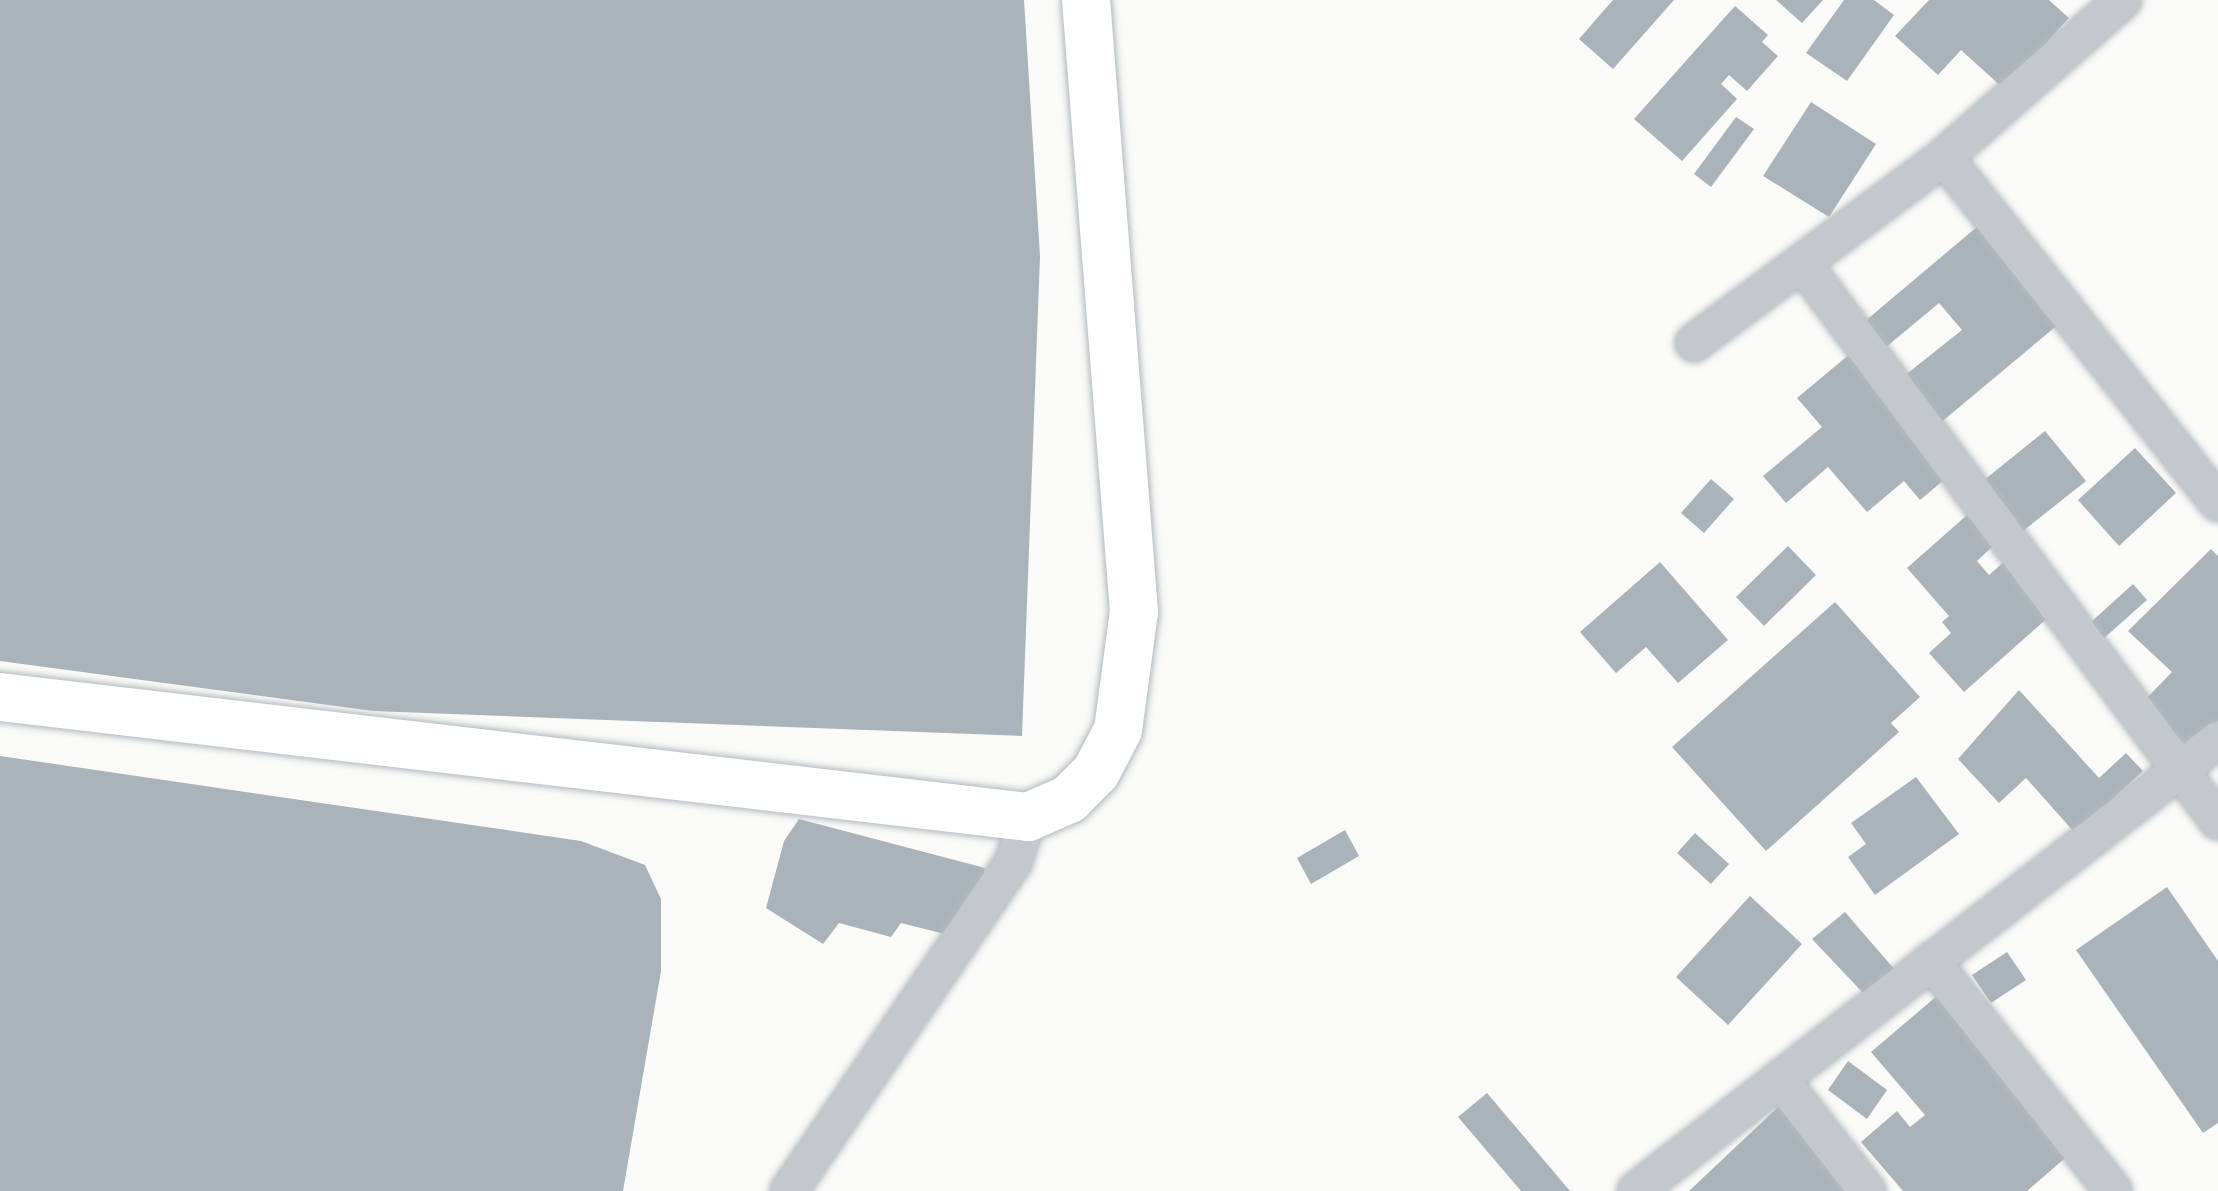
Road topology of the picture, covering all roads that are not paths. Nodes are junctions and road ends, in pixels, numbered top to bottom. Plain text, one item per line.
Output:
1 (1086, 0) edge
2 (2123, 0) edge
3 (1943, 158) junction
4 (1802, 263) junction
5 (1694, 343) dead end
6 (2218, 503) edge
7 (0, 697) edge
8 (2218, 740) edge
9 (2178, 770) junction
10 (1028, 817) junction
11 (2218, 821) edge
12 (1931, 962) junction
13 (1780, 1079) junction
14 (1651, 1186) edge
15 (789, 1191) edge
16 (1867, 1191) edge
17 (2113, 1191) edge

1 - 10 street
2 - 3 street
3 - 4 street
3 - 6 street
4 - 5 street
4 - 9 street
7 - 10 street
8 - 9 street
9 - 11 street
9 - 12 street
10 - 15 street
12 - 13 street
12 - 17 street
13 - 14 street
13 - 16 street

